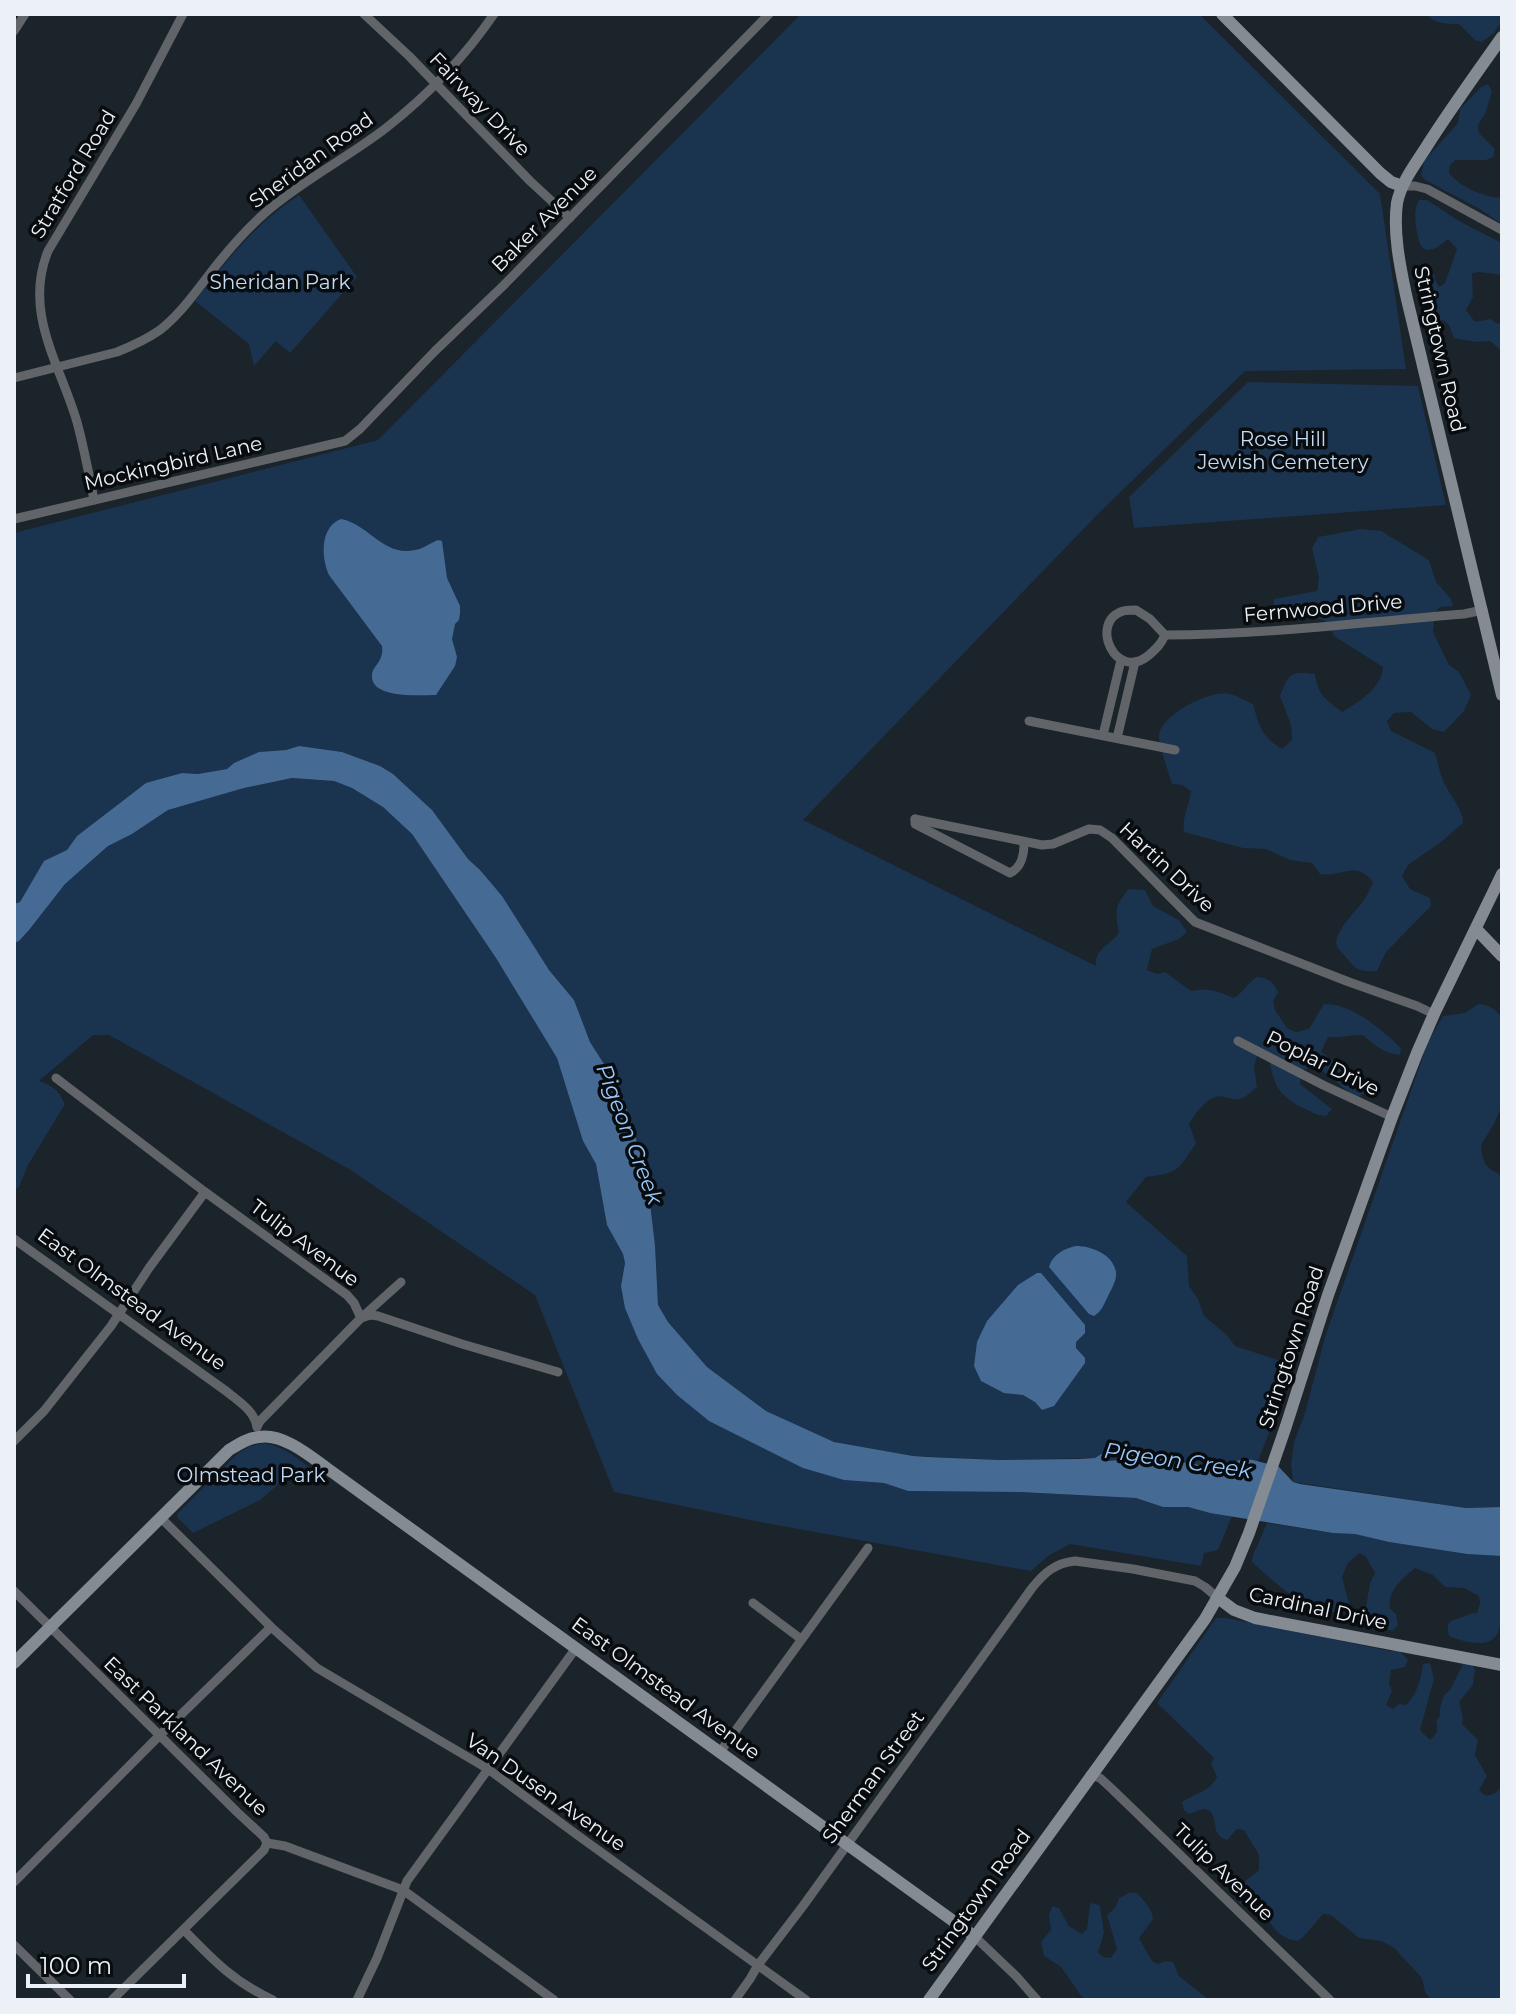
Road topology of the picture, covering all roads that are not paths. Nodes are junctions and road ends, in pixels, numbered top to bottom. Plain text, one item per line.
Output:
1 (25, 14) edge
2 (183, 14) edge
3 (364, 14) edge
4 (376, 14) edge
5 (494, 14) edge
6 (769, 14) edge
7 (1222, 14) edge
8 (377, 26) junction
9 (14, 31) edge
10 (1502, 37) edge
11 (436, 86) junction
12 (1402, 186) junction
13 (570, 218) junction
14 (1502, 230) edge
15 (57, 367) junction
16 (14, 378) edge
17 (340, 442) joint
18 (94, 500) junction
19 (14, 519) edge
20 (1483, 610) junction
21 (1165, 635) junction
22 (1121, 660) junction
23 (1135, 662) junction
24 (1502, 695) edge
25 (1029, 721) dead end
26 (1103, 735) junction
27 (1117, 738) junction
28 (1175, 750) dead end
29 (1024, 843) junction
30 (1502, 874) edge
31 (1476, 929) junction
32 (1502, 956) edge
33 (1434, 1014) junction
34 (1238, 1041) dead end
35 (56, 1078) dead end
36 (1392, 1117) junction
37 (205, 1192) junction
38 (14, 1239) edge
39 (401, 1282) dead end
40 (118, 1314) junction
41 (361, 1318) junction
42 (558, 1372) dead end
43 (255, 1432) junction
44 (14, 1441) edge
45 (160, 1517) junction
46 (868, 1548) dead end
47 (1043, 1575) joint
48 (14, 1591) edge
49 (1218, 1598) junction
50 (753, 1603) dead end
51 (271, 1627) junction
52 (49, 1628) junction
53 (801, 1639) junction
54 (576, 1648) junction
55 (14, 1663) edge
56 (1502, 1665) edge
57 (159, 1736) junction
58 (720, 1752) junction
59 (488, 1769) junction
60 (1090, 1775) junction
61 (267, 1843) junction
62 (848, 1844) junction
63 (14, 1882) edge
64 (403, 1890) junction
65 (184, 1930) junction
66 (974, 1936) junction
67 (14, 1945) edge
68 (758, 1965) junction
69 (70, 2000) edge
70 (112, 2000) edge
71 (273, 2000) edge
72 (357, 2000) edge
73 (554, 2000) edge
74 (735, 2000) edge
75 (806, 2000) edge
76 (929, 2000) edge
77 (1037, 2000) edge
78 (1330, 2000) edge

1 - 9 street
2 - 15 street, Stratford Road
3 - 8 street, Fairway Drive
4 - 8 street
5 - 11 street, Sheridan Road
6 - 13 street, Baker Avenue
7 - 12 main road
8 - 11 street, Fairway Drive
10 - 12 main road, Stringtown Road
11 - 13 street, Fairway Drive
11 - 15 street, Sheridan Road
12 - 14 street
12 - 20 main road, Stringtown Road
13 - 17 street, Baker Avenue
15 - 16 street, Sheridan Road
15 - 18 street, Stratford Road
17 - 18 street, Mockingbird Lane
18 - 19 street, Mockingbird Lane
20 - 21 street, Fernwood Drive
20 - 24 main road, Stringtown Road
21 - 22 street
21 - 23 street
22 - 23 street
22 - 26 street
23 - 27 street
25 - 26 street
26 - 27 street
27 - 28 street
29 - 29 street, Hartin Drive
29 - 33 street, Hartin Drive
30 - 31 main road, Stringtown Road
31 - 32 main road
31 - 33 main road, Stringtown Road
33 - 36 main road, Stringtown Road
34 - 36 street, Poplar Drive
35 - 37 street, Tulip Avenue
36 - 49 main road, Stringtown Road
37 - 40 street
37 - 41 street, Tulip Avenue
38 - 40 street, East Olmstead Avenue
39 - 41 street
40 - 43 street, East Olmstead Avenue
40 - 44 street
41 - 42 street, Tulip Avenue
41 - 43 street
43 - 45 main road
43 - 54 main road, East Olmstead Avenue
45 - 51 street, Van Dusen Avenue
45 - 52 main road
46 - 53 street
47 - 49 street, Cardinal Drive
47 - 62 street, Sherman Street
48 - 52 street, East Parkland Avenue
49 - 56 main road, Cardinal Drive
49 - 60 main road, Stringtown Road
50 - 53 street
51 - 57 street
51 - 59 street, Van Dusen Avenue
52 - 55 main road
52 - 57 street, East Parkland Avenue
53 - 58 street
54 - 58 main road, East Olmstead Avenue
54 - 59 street
57 - 61 street, East Parkland Avenue
57 - 63 street
58 - 62 main road, East Olmstead Avenue
59 - 64 street
59 - 68 street, Van Dusen Avenue
60 - 66 main road, Stringtown Road
60 - 78 street, Tulip Avenue
61 - 64 street, East Parkland Avenue
61 - 65 street
62 - 66 main road, East Olmstead Avenue
62 - 68 street, Sherman Street
64 - 72 street
64 - 73 street, East Parkland Avenue
65 - 70 street
65 - 71 street
66 - 76 main road, Stringtown Road
66 - 77 street, East Olmstead Avenue
67 - 69 street
68 - 74 street, Sherman Street
68 - 75 street, Van Dusen Avenue

